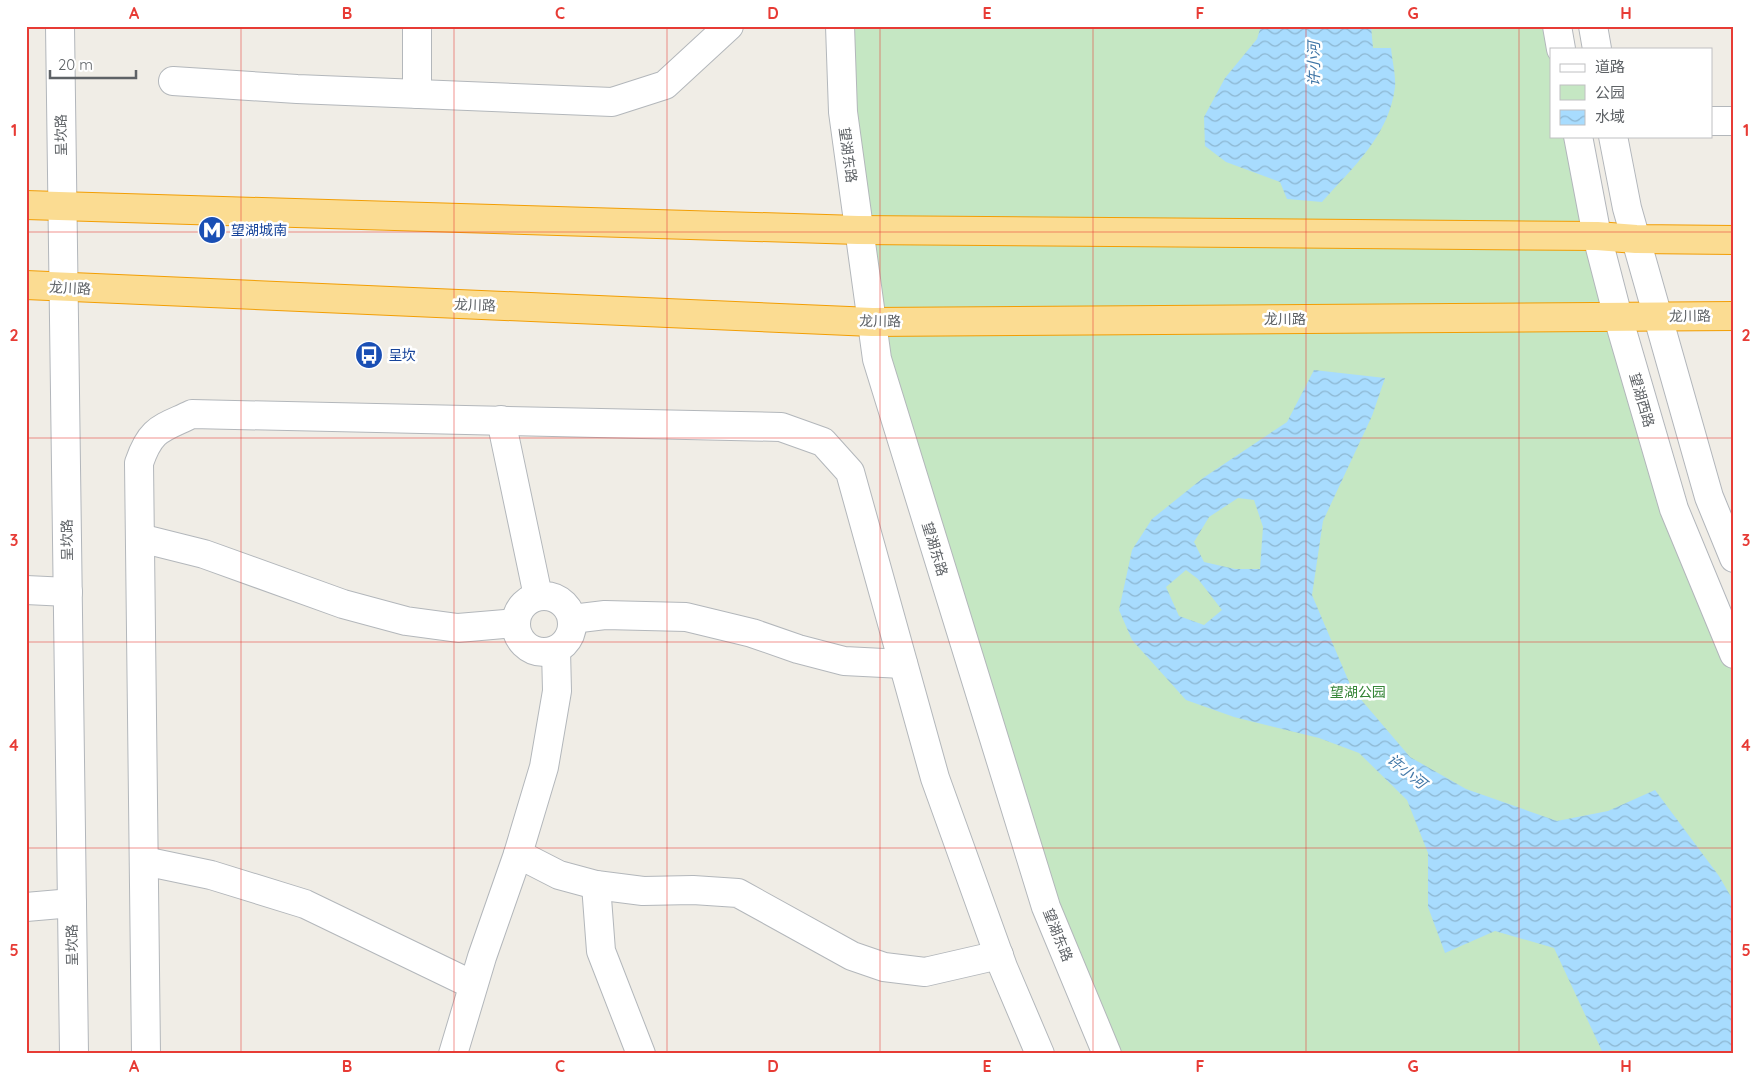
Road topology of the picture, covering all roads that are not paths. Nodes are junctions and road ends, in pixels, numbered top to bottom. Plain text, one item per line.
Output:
1 (60, 26) edge
2 (417, 26) edge
3 (729, 26) edge
4 (840, 26) edge
5 (1557, 26) edge
6 (1593, 26) edge
7 (1561, 48) edge
8 (1597, 48) edge
9 (173, 81) dead end
10 (417, 94) junction
11 (1712, 121) edge
12 (1734, 121) edge
13 (1578, 138) edge
14 (1613, 138) edge
15 (26, 205) edge
16 (62, 208) junction
17 (858, 230) junction
18 (1597, 236) junction
19 (1636, 239) junction
20 (1734, 240) edge
21 (26, 286) edge
22 (64, 288) junction
23 (1734, 316) edge
24 (1618, 317) junction
25 (1658, 317) junction
26 (872, 322) junction
27 (501, 420) junction
28 (140, 538) junction
29 (1734, 558) edge
30 (26, 590) edge
31 (68, 592) junction
32 (538, 596) junction
33 (572, 619) junction
34 (516, 623) junction
35 (556, 650) junction
36 (1734, 654) edge
37 (903, 664) junction
38 (518, 854) junction
39 (144, 861) junction
40 (596, 885) junction
41 (72, 903) junction
42 (26, 907) edge
43 (999, 955) junction
44 (473, 985) junction
45 (74, 1054) edge
46 (146, 1054) edge
47 (453, 1054) edge
48 (641, 1054) edge
49 (1040, 1054) edge
50 (1107, 1054) edge

1 - 16 street, 呈坎路
2 - 10 street
3 - 10 street
4 - 17 street, 望湖东路
5 - 7 street
6 - 8 street
9 - 10 street
11 - 12 street
13 - 18 street, 望湖西路
14 - 19 street
15 - 16 highway
16 - 17 highway
16 - 22 street, 呈坎路
17 - 18 highway
17 - 26 street, 望湖东路
18 - 19 highway
18 - 24 street, 望湖西路
19 - 20 highway
19 - 25 street
21 - 22 highway, 龙川路
22 - 26 highway, 龙川路
22 - 31 street, 呈坎路
23 - 25 highway, 龙川路
24 - 25 highway, 龙川路
24 - 26 highway, 龙川路
24 - 36 street, 望湖西路
25 - 29 street
26 - 50 street, 望湖东路
27 - 28 street
27 - 32 street
27 - 37 street
28 - 34 street
28 - 39 street
30 - 31 street
31 - 41 street, 呈坎路
32 - 33 street
32 - 34 street
33 - 35 street
33 - 37 street
34 - 35 street
35 - 38 street
37 - 43 street
38 - 40 street
38 - 44 street
39 - 44 street
39 - 46 street
40 - 43 street
40 - 48 street
41 - 42 street
41 - 45 street, 呈坎路
43 - 49 street
44 - 47 street

